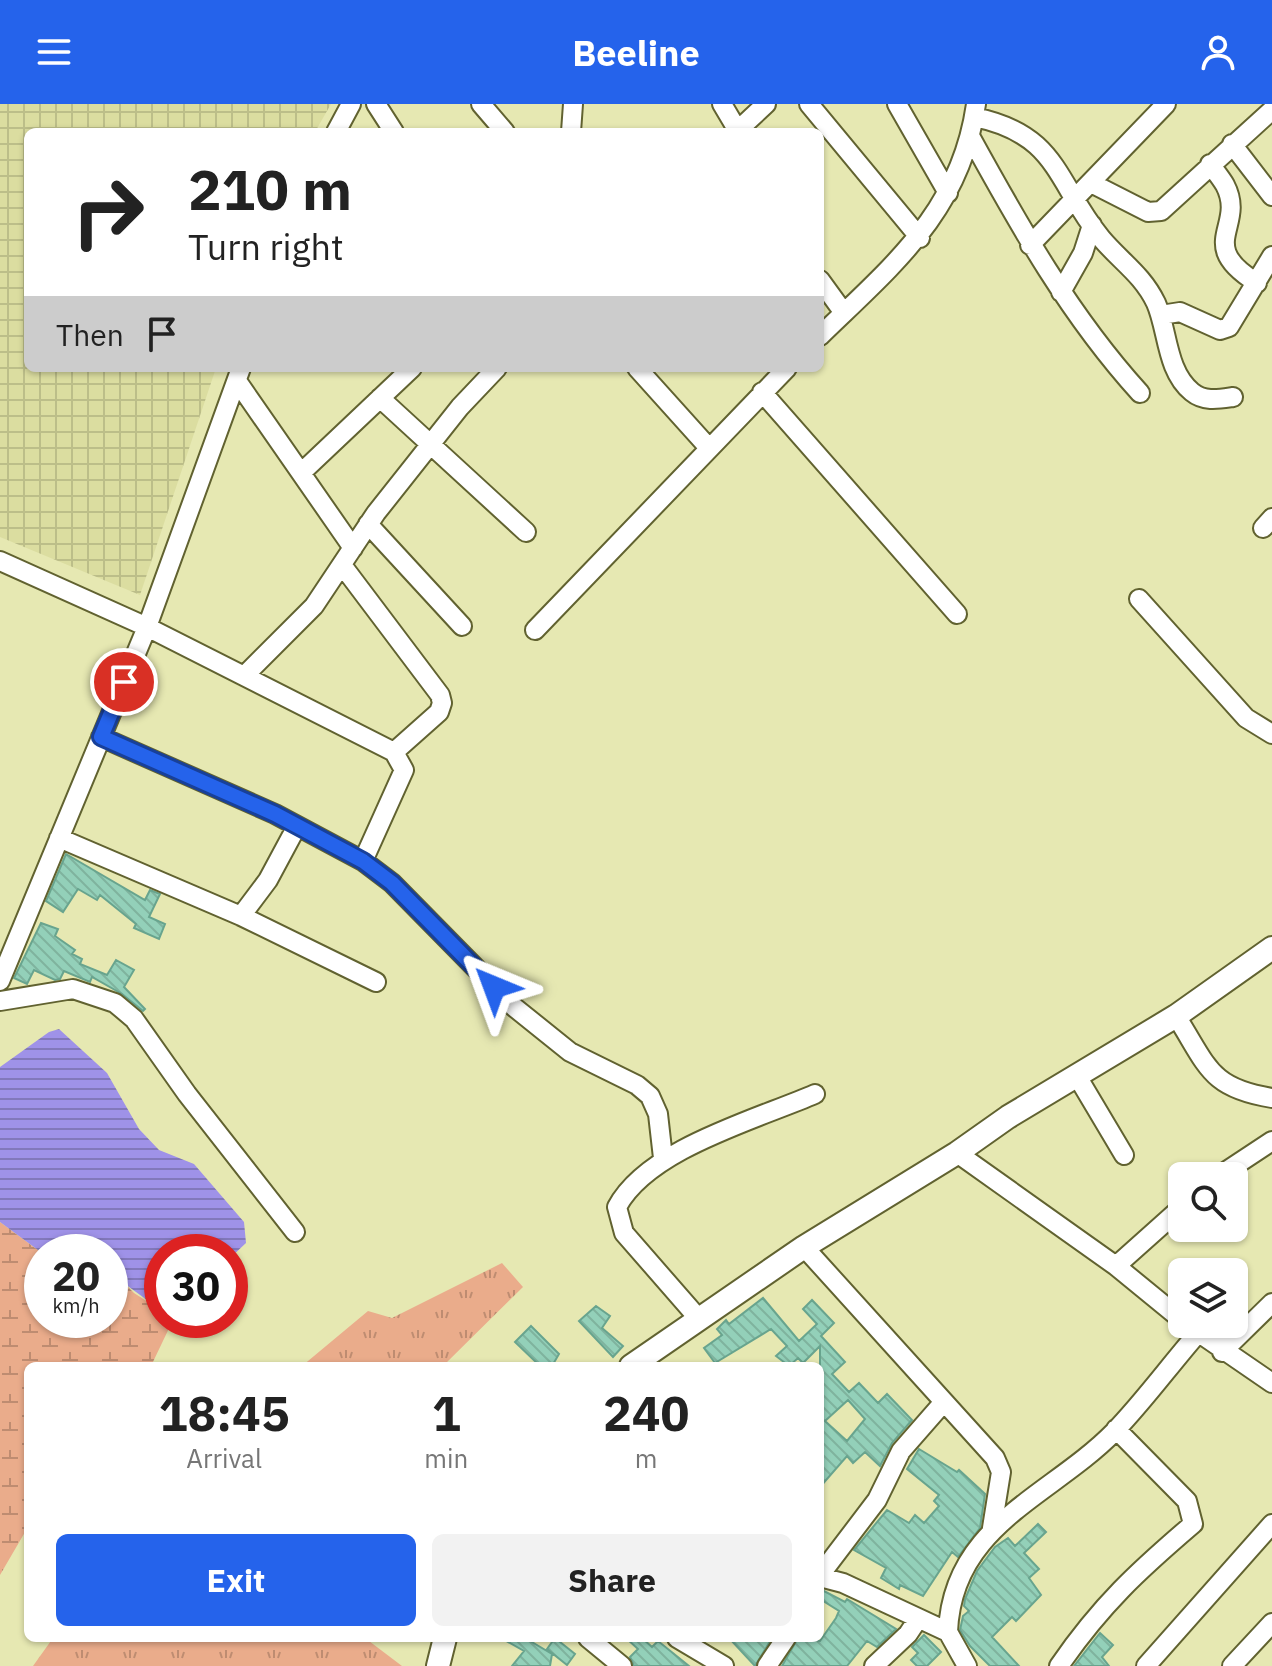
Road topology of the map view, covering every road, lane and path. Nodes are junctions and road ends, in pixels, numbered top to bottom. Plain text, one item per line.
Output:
1 (351, 104) edge
2 (376, 104) edge
3 (481, 104) edge
4 (573, 104) edge
5 (722, 104) edge
6 (766, 104) edge
7 (809, 104) edge
8 (897, 104) edge
9 (991, 104) edge
10 (1166, 104) edge
11 (975, 110) edge
12 (1272, 110) edge
13 (338, 128) edge
14 (391, 128) edge
15 (502, 128) edge
16 (571, 128) edge
17 (735, 128) edge
18 (740, 128) edge
19 (970, 136) junction
20 (1232, 144) junction
21 (1210, 164) junction
22 (1091, 183) junction
23 (948, 193) junction
24 (1272, 196) edge
25 (1075, 201) junction
26 (1092, 225) junction
27 (920, 238) junction
28 (1030, 245) junction
29 (1272, 256) edge
30 (1257, 283) junction
31 (824, 286) edge
32 (1061, 292) junction
33 (844, 313) junction
34 (1161, 315) junction
35 (824, 332) edge
36 (408, 372) edge
37 (493, 372) edge
38 (641, 372) edge
39 (239, 374) edge
40 (772, 377) edge
41 (1140, 393) dead end
42 (1233, 397) dead end
43 (380, 398) junction
44 (429, 445) junction
45 (709, 448) junction
46 (301, 473) junction
47 (368, 524) junction
48 (526, 532) dead end
49 (353, 548) junction
50 (0, 561) edge
51 (342, 565) junction
52 (1139, 599) dead end
53 (957, 614) dead end
54 (462, 626) dead end
55 (147, 627) junction
56 (535, 630) dead end
57 (244, 676) junction
58 (1272, 734) edge
59 (101, 737) junction
60 (394, 752) junction
61 (297, 826) junction
62 (59, 838) junction
63 (363, 861) junction
64 (241, 916) junction
65 (1272, 948) edge
66 (0, 981) edge
67 (376, 982) dead end
68 (0, 1001) edge
69 (1176, 1016) junction
70 (1077, 1076) junction
71 (815, 1094) dead end
72 (1272, 1098) edge
73 (1272, 1141) edge
74 (957, 1153) junction
75 (1124, 1155) dead end
76 (663, 1158) junction
77 (1240, 1162) edge
78 (1168, 1220) edge
79 (295, 1232) dead end
80 (804, 1247) junction
81 (1116, 1266) junction
82 (1272, 1303) edge
83 (1168, 1309) edge
84 (699, 1319) junction
85 (1184, 1338) edge
86 (1204, 1338) edge
87 (1222, 1352) junction
88 (637, 1362) edge
89 (1272, 1383) edge
90 (943, 1403) junction
91 (1116, 1429) junction
92 (1272, 1524) edge
93 (992, 1528) junction
94 (824, 1571) edge
95 (824, 1577) edge
96 (918, 1619) junction
97 (1272, 1623) edge
98 (948, 1632) junction
99 (444, 1642) edge
100 (593, 1642) edge
101 (684, 1642) edge
102 (783, 1642) edge
103 (439, 1666) edge
104 (622, 1666) edge
105 (724, 1666) edge
106 (767, 1666) edge
107 (874, 1666) edge
108 (966, 1666) edge
109 (1059, 1666) edge
110 (1146, 1666) edge
111 (1232, 1666) edge

1 - 13 street
2 - 14 street
3 - 15 street
4 - 16 street
5 - 17 street
6 - 18 street
7 - 27 street
8 - 23 street
9 - 11 street
10 - 22 street
11 - 19 street
11 - 25 street
12 - 20 street
19 - 23 street
19 - 28 street
20 - 21 street
20 - 24 street
21 - 22 street
21 - 30 street
22 - 25 street
23 - 27 street
25 - 26 street
25 - 28 street
26 - 32 street
26 - 34 street
27 - 33 street
28 - 32 street
29 - 30 street
30 - 34 street
31 - 33 street
32 - 41 street
33 - 35 street
34 - 42 street
36 - 43 street
37 - 44 street
38 - 45 street
39 - 46 street
39 - 55 street
40 - 45 street
40 - 53 street
43 - 44 street
43 - 46 street
44 - 47 street
44 - 48 street
45 - 56 street
46 - 49 street
47 - 49 street
47 - 54 street
49 - 51 street
50 - 55 street
51 - 57 street
51 - 60 street
52 - 58 street
55 - 57 street
55 - 59 street
57 - 60 street
59 - 61 street
59 - 62 street
60 - 63 street
61 - 63 street
61 - 64 street
62 - 64 street
62 - 66 street
63 - 76 street
64 - 67 street
65 - 69 street
68 - 79 street
69 - 70 street
69 - 72 street
70 - 74 street
70 - 75 street
71 - 76 street
73 - 77 street
74 - 80 street
74 - 81 street
76 - 84 street
78 - 81 street
80 - 84 street
80 - 90 street
81 - 83 street
82 - 87 street
84 - 88 street
85 - 91 street
86 - 87 street
87 - 89 street
90 - 93 street
90 - 94 street
91 - 93 street
91 - 109 street
92 - 110 street
93 - 98 street
95 - 96 street
96 - 98 street
96 - 107 street
97 - 111 street
98 - 108 street
99 - 103 street
100 - 104 street
101 - 105 street
102 - 106 street

